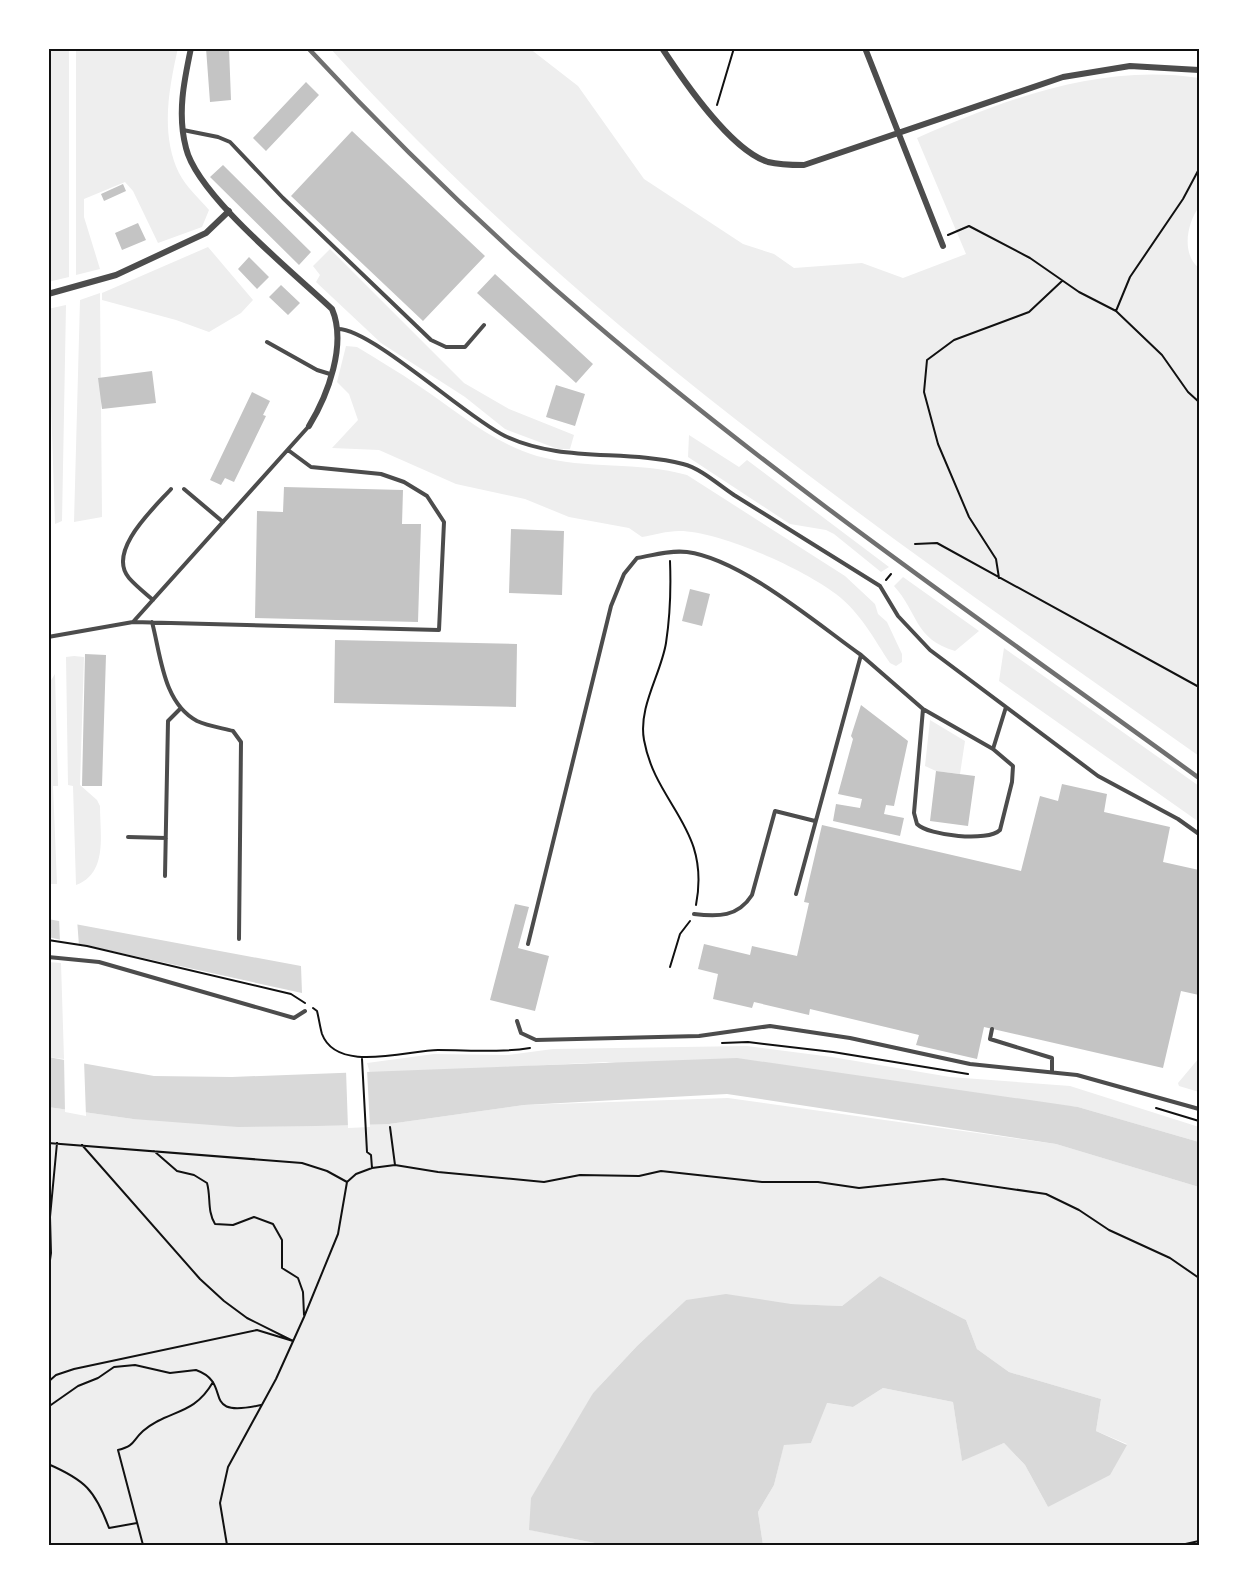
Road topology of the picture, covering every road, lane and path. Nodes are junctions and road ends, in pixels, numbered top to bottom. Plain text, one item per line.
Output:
1 (191, 48) edge
2 (662, 48) edge
3 (734, 48) edge
4 (865, 48) edge
5 (1199, 70) edge
6 (713, 117) junction
7 (183, 130) junction
8 (898, 133) junction
9 (1199, 169) edge
10 (229, 211) junction
11 (940, 238) junction
12 (943, 246) dead end
13 (1062, 281) junction
14 (48, 294) edge
15 (1116, 311) junction
16 (484, 325) dead end
17 (338, 329) junction
18 (267, 342) dead end
19 (330, 374) junction
20 (1199, 402) edge
21 (309, 426) joint
22 (288, 450) junction
23 (171, 489) dead end
24 (184, 489) dead end
25 (223, 522) junction
26 (915, 544) dead end
27 (669, 552) junction
28 (999, 578) junction
29 (153, 600) junction
30 (133, 622) junction
31 (152, 622) junction
32 (48, 637) edge
33 (861, 655) junction
34 (1199, 687) edge
35 (1006, 707) junction
36 (180, 709) junction
37 (923, 709) junction
38 (993, 749) junction
39 (815, 821) junction
40 (1199, 834) edge
41 (128, 837) dead end
42 (166, 838) junction
43 (165, 876) dead end
44 (796, 894) dead end
45 (694, 914) junction
46 (239, 939) dead end
47 (48, 940) edge
48 (528, 944) dead end
49 (48, 957) edge
50 (670, 967) dead end
51 (305, 1011) dead end
52 (517, 1022) dead end
53 (992, 1029) dead end
54 (720, 1043) dead end
55 (531, 1048) dead end
56 (362, 1057) junction
57 (1052, 1071) junction
58 (975, 1074) dead end
59 (1151, 1106) dead end
60 (1199, 1109) edge
61 (1199, 1121) edge
62 (390, 1127) dead end
63 (48, 1143) edge
64 (57, 1143) junction
65 (82, 1145) junction
66 (154, 1151) junction
67 (395, 1165) junction
68 (372, 1168) junction
69 (347, 1182) junction
70 (48, 1274) edge
71 (1199, 1278) edge
72 (304, 1317) junction
73 (293, 1341) junction
74 (48, 1382) edge
75 (213, 1382) junction
76 (261, 1405) junction
77 (48, 1407) edge
78 (48, 1464) edge
79 (137, 1523) junction
80 (1199, 1541) edge
81 (143, 1545) edge
82 (227, 1545) edge
83 (1181, 1545) edge

1 - 7 street
2 - 6 street
3 - 6 path
4 - 8 street
5 - 8 street
6 - 8 street
7 - 10 street
7 - 16 lane
8 - 11 street
9 - 15 path
10 - 14 street
10 - 17 street
11 - 12 street
11 - 13 path
13 - 15 path
13 - 28 path
15 - 20 path
17 - 19 street
17 - 35 lane
18 - 19 lane
19 - 21 street
21 - 22 lane
22 - 25 lane
22 - 31 lane
23 - 29 lane
24 - 25 lane
25 - 29 lane
26 - 28 path
27 - 33 lane
27 - 45 path
27 - 48 lane
28 - 34 path
29 - 30 lane
30 - 31 lane
30 - 32 lane
31 - 36 lane
33 - 37 lane
33 - 39 lane
35 - 38 lane
35 - 40 lane
36 - 42 lane
36 - 46 lane
37 - 38 lane
37 - 38 lane
39 - 44 lane
39 - 45 lane
41 - 42 lane
42 - 43 lane
45 - 50 path
47 - 56 path
49 - 51 lane
52 - 57 lane
53 - 57 lane
54 - 58 path
55 - 56 path
56 - 68 path
57 - 60 lane
59 - 61 path
62 - 67 path
63 - 64 path
64 - 65 path
64 - 70 path
65 - 66 path
65 - 73 path
66 - 69 path
66 - 72 path
67 - 68 path
67 - 71 path
68 - 69 path
69 - 72 path
72 - 73 path
73 - 74 path
73 - 76 path
75 - 76 path
75 - 77 path
75 - 79 path
76 - 82 path
78 - 79 path
79 - 81 path
80 - 83 path

